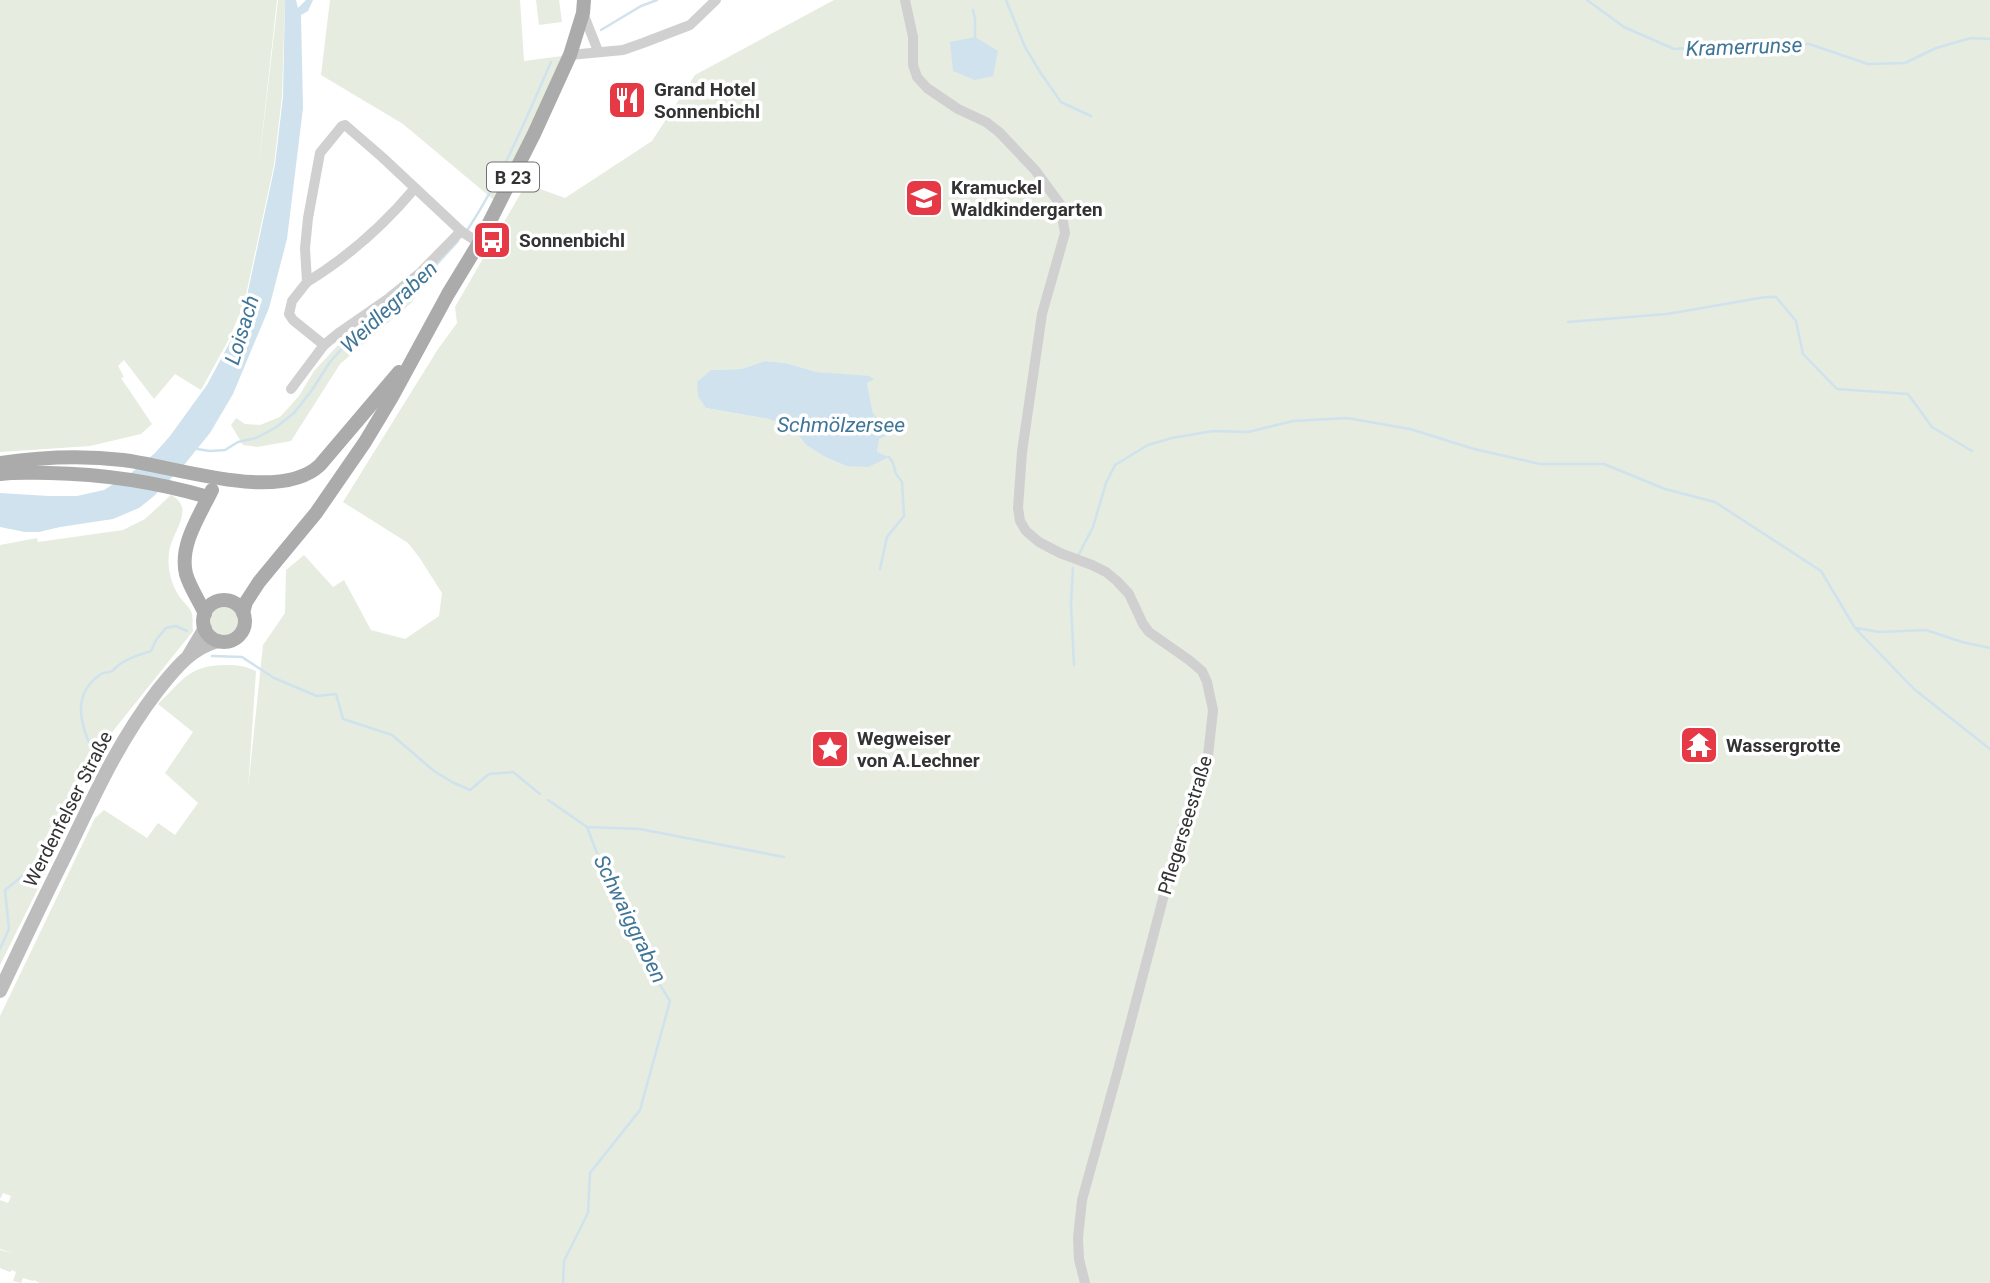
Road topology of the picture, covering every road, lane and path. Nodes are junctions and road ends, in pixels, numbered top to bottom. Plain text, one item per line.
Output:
1 (716, 0) edge
2 (905, 0) edge
3 (583, 7) edge
4 (598, 51) junction
5 (570, 55) junction
6 (415, 188) junction
7 (461, 231) junction
8 (479, 243) junction
9 (307, 282) junction
10 (324, 345) junction
11 (416, 353) junction
12 (291, 389) dead end
13 (0, 463) edge
14 (184, 472) junction
15 (0, 474) edge
16 (174, 488) junction
17 (208, 498) junction
18 (196, 524) junction
19 (259, 582) junction
20 (190, 584) junction
21 (223, 601) junction
22 (243, 613) junction
23 (205, 621) junction
24 (218, 641) junction
25 (188, 656) junction
26 (0, 991) edge
27 (1085, 1283) edge

1 - 4 street
2 - 27 street, Pflegerseestraße
3 - 4 street
3 - 5 main road, B 23
4 - 5 street
5 - 8 main road, B 23
6 - 7 street
6 - 9 street
6 - 9 street
7 - 8 street
7 - 10 street
8 - 11 main road, B 23
9 - 10 street
10 - 12 street
11 - 14 main road, B 23
11 - 19 main road, B 23
13 - 14 main road, B 23
14 - 17 main road, B 23
15 - 16 main road
16 - 17 main road
16 - 18 main road
17 - 18 main road
18 - 20 main road
19 - 21 main road, B 23
19 - 22 main road, B 23
20 - 21 main road
20 - 23 main road
21 - 22 main road
21 - 23 main road
22 - 24 main road
23 - 24 main road
23 - 25 street, Werdenfelser Straße
24 - 25 street, Werdenfelser Straße
25 - 26 street, Werdenfelser Straße

